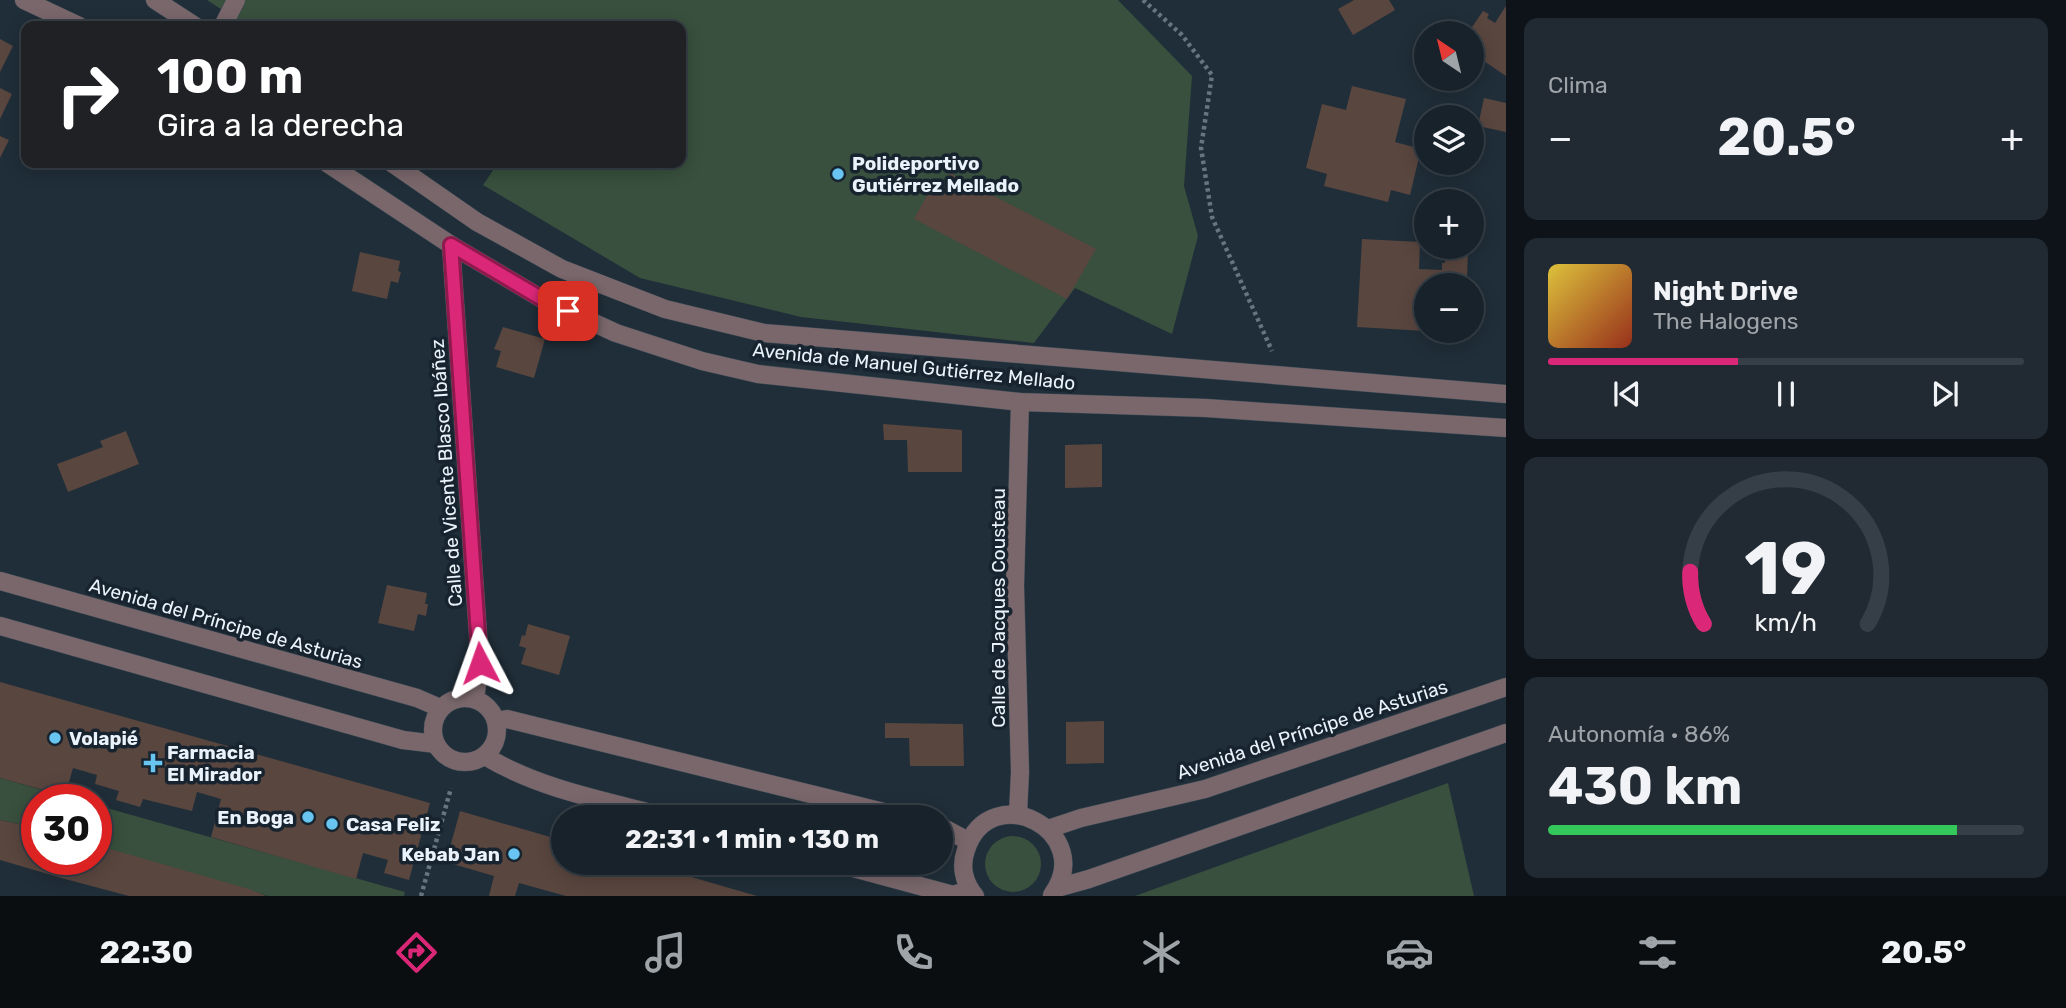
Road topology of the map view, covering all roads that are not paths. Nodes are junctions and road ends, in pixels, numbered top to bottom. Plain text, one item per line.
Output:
1 (24, 0) edge
2 (155, 0) edge
3 (236, 0) edge
4 (68, 21) edge
5 (187, 21) edge
6 (226, 21) edge
7 (335, 168) edge
8 (399, 168) edge
9 (451, 245) junction
10 (1506, 394) edge
11 (1020, 402) junction
12 (1506, 428) edge
13 (0, 581) edge
14 (0, 626) edge
15 (1506, 687) edge
16 (475, 699) junction
17 (440, 708) junction
18 (496, 721) junction
19 (1506, 733) edge
20 (436, 744) junction
21 (485, 755) junction
22 (623, 805) edge
23 (855, 805) edge
24 (1018, 814) junction
25 (1048, 829) junction
26 (953, 833) edge
27 (968, 841) junction
28 (879, 875) edge
29 (1054, 892) edge
30 (972, 893) edge

1 - 4 street
2 - 5 street
3 - 6 street
7 - 9 street, Avenida de Manuel Gutiérrez Mellado
8 - 10 street, Avenida de Manuel Gutiérrez Mellado
9 - 11 street, Avenida de Manuel Gutiérrez Mellado
9 - 16 street, Calle de Vicente Blasco Ibáñez
11 - 12 street, Avenida de Manuel Gutiérrez Mellado
11 - 24 street, Calle de Jacques Cousteau
13 - 17 street, Avenida del Príncipe de Asturias
14 - 20 street
15 - 25 street, Avenida del Príncipe de Asturias
16 - 17 street
16 - 18 street
17 - 20 street
18 - 21 street
18 - 23 street
19 - 29 street
20 - 21 street
21 - 22 street
24 - 25 street
24 - 27 street
25 - 29 street
26 - 27 street
27 - 30 street
28 - 30 street

